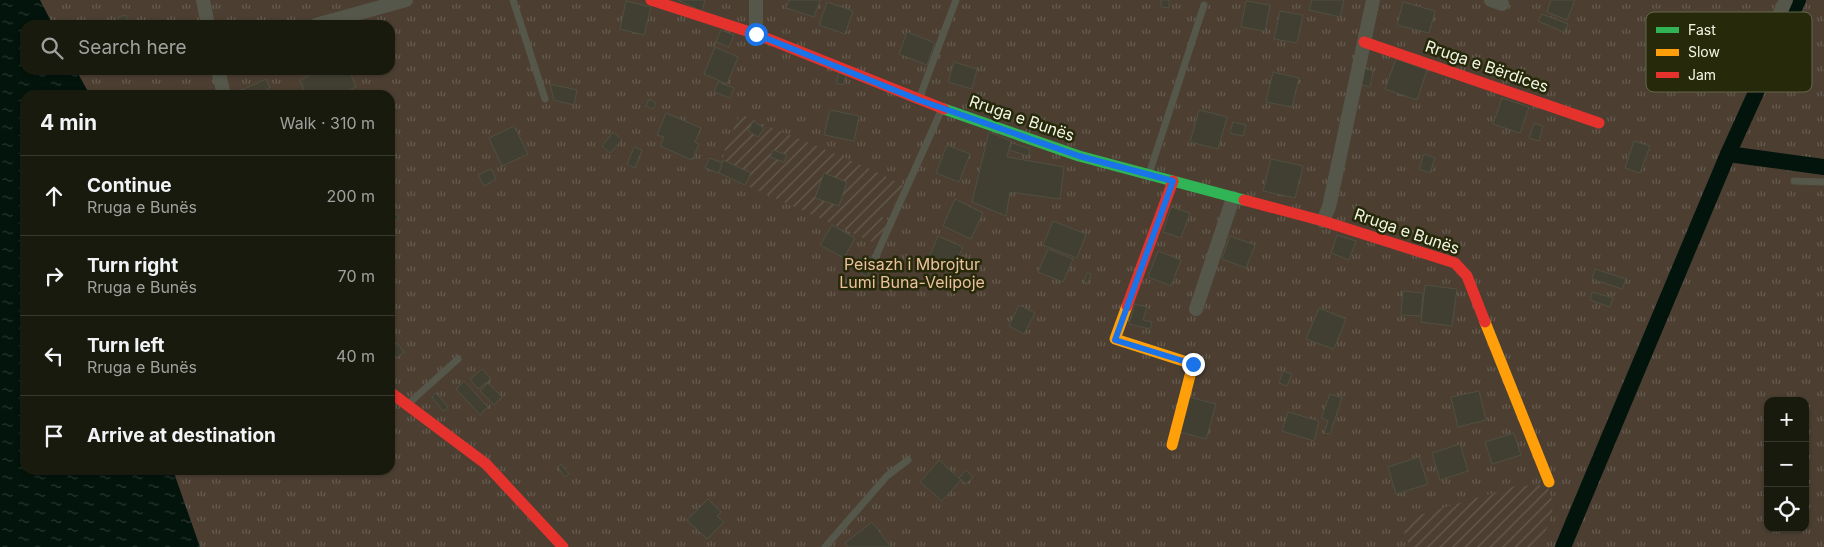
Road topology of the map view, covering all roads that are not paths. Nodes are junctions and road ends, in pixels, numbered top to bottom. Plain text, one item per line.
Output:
1 (203, 0) edge
2 (406, 0) edge
3 (513, 0) edge
4 (651, 0) edge
5 (756, 0) edge
6 (956, 0) edge
7 (1373, 0) edge
8 (1786, 0) edge
9 (1204, 5) dead end
10 (1781, 12) edge
11 (207, 20) edge
12 (334, 20) edge
13 (756, 34) junction
14 (1364, 42) junction
15 (219, 75) edge
16 (223, 90) edge
17 (545, 99) dead end
18 (919, 100) junction
19 (942, 108) junction
20 (1599, 122) dead end
21 (1149, 174) junction
22 (1173, 181) junction
23 (1794, 181) dead end
24 (1824, 182) edge
25 (1233, 198) junction
26 (1323, 221) junction
27 (876, 256) dead end
28 (1196, 309) dead end
29 (458, 359) dead end
30 (395, 396) edge
31 (408, 405) junction
32 (1172, 445) dead end
33 (908, 460) dead end
34 (1549, 482) dead end
35 (563, 547) edge
36 (825, 547) edge

1 - 11 street
2 - 12 street
3 - 17 lane
4 - 13 street, Rruga e Bunës
5 - 13 street
6 - 18 lane
7 - 14 street
8 - 10 street
9 - 21 lane
13 - 18 street, Rruga e Bunës
14 - 20 street, Rruga e Bërdices
14 - 26 street
15 - 16 street
18 - 19 street, Rruga e Bunës
19 - 21 street, Rruga e Bunës
19 - 27 lane
21 - 22 street, Rruga e Bunës
22 - 25 street, Rruga e Bunës
22 - 32 street
23 - 24 lane
25 - 26 street, Rruga e Bunës
25 - 28 street
26 - 34 street, Rruga e Bunës
29 - 31 lane
30 - 31 street
31 - 35 street
33 - 36 lane

